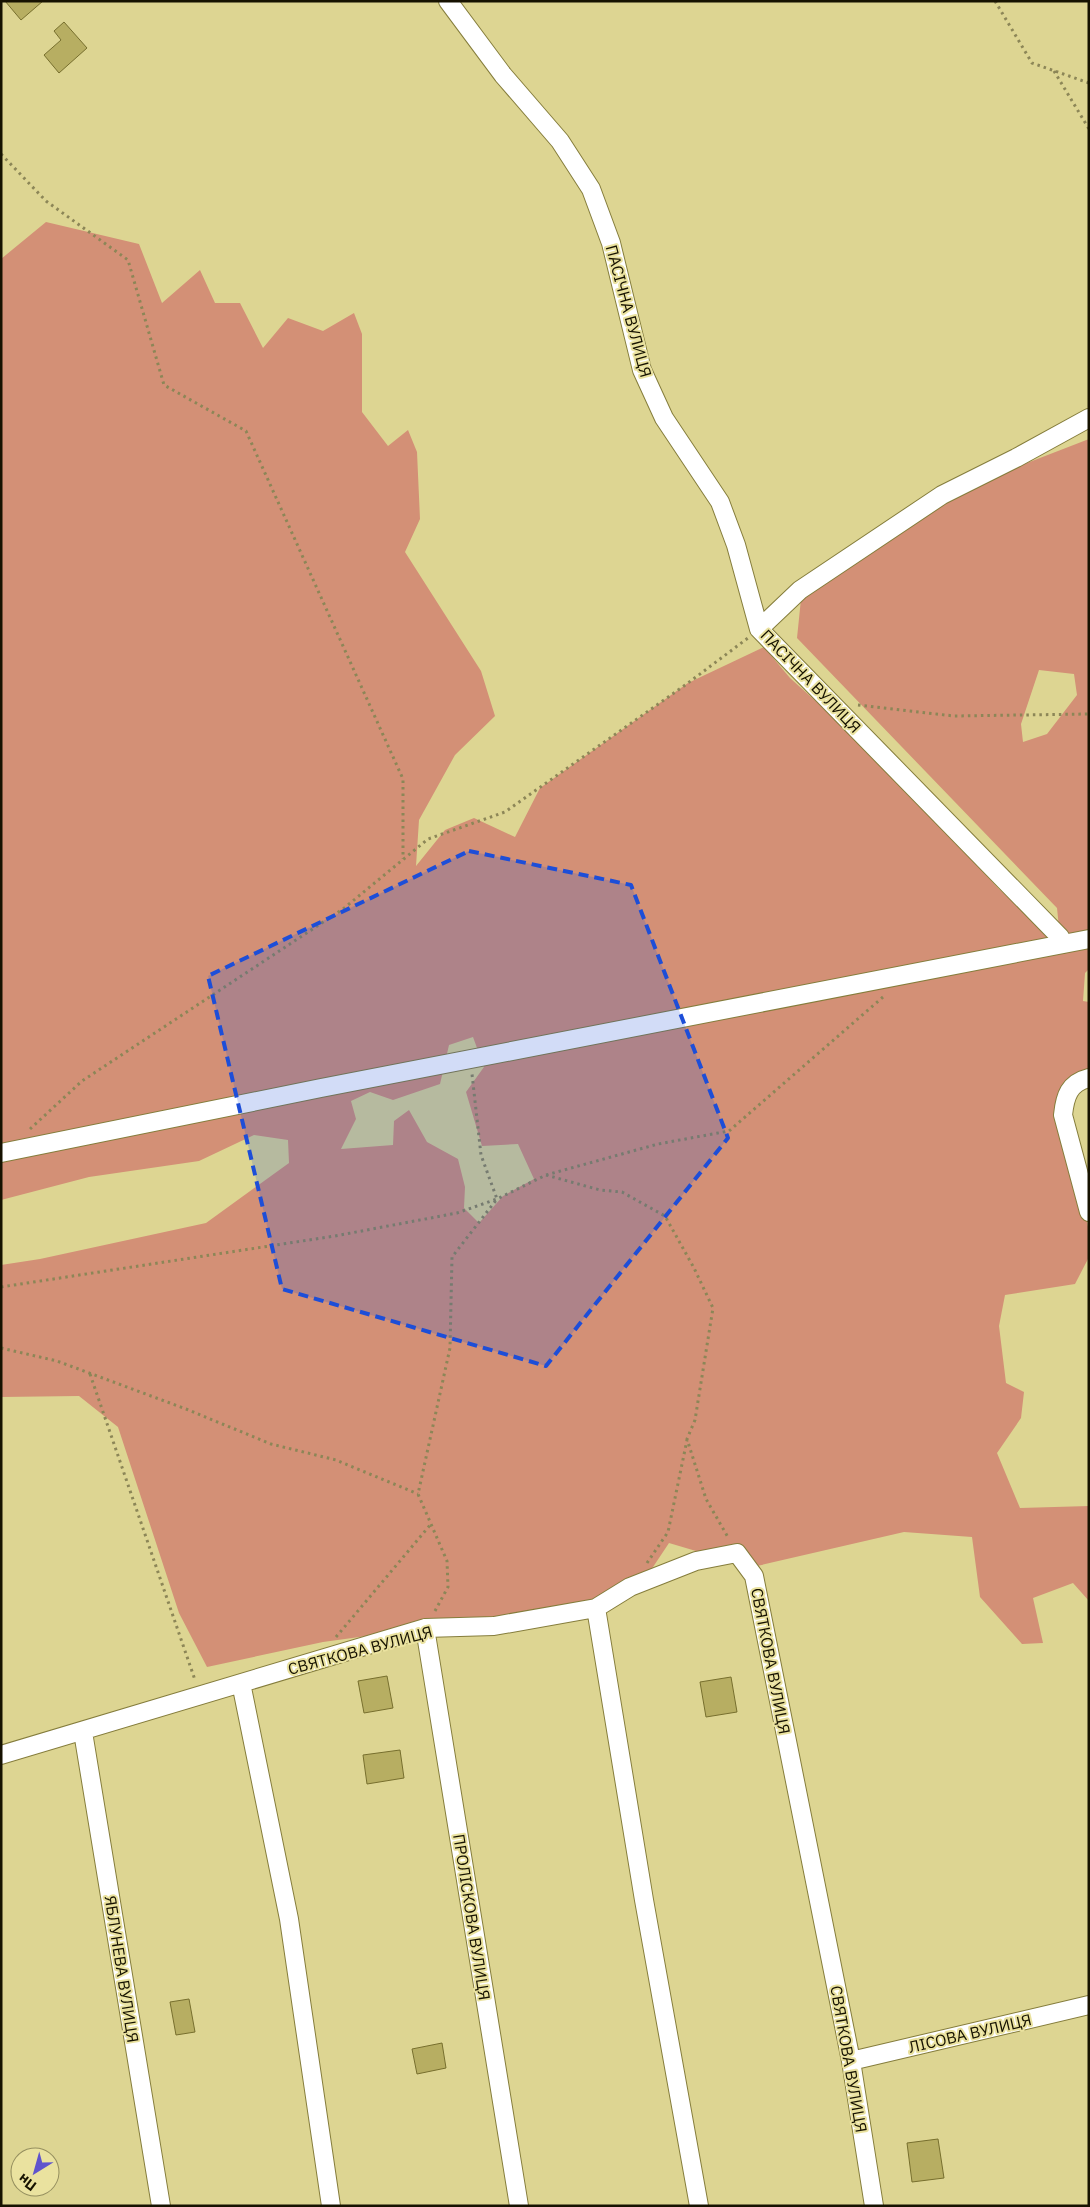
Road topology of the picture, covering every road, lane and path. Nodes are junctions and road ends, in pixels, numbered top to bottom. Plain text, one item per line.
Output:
1 (448, 1) edge
2 (995, 1) edge
3 (1054, 70) junction
4 (1089, 83) edge
5 (1089, 129) edge
6 (1, 154) edge
7 (1089, 418) edge
8 (759, 629) junction
9 (830, 702) junction
10 (1089, 714) edge
11 (403, 859) junction
12 (1089, 939) edge
13 (1063, 944) junction
14 (876, 1001) dead end
15 (470, 1059) junction
16 (1089, 1078) edge
17 (27, 1132) dead end
18 (1, 1153) edge
19 (546, 1175) junction
20 (497, 1199) junction
21 (1089, 1212) edge
22 (1, 1287) edge
23 (1, 1348) edge
24 (90, 1373) junction
25 (687, 1439) junction
26 (418, 1494) junction
27 (431, 1524) junction
28 (737, 1553) junction
29 (630, 1587) junction
30 (596, 1608) junction
31 (425, 1628) junction
32 (335, 1638) dead end
33 (241, 1683) junction
34 (200, 1695) junction
35 (83, 1732) junction
36 (1, 1755) edge
37 (1089, 2005) edge
38 (851, 2061) junction
39 (161, 2206) edge
40 (331, 2206) edge
41 (519, 2206) edge
42 (699, 2206) edge
43 (874, 2206) edge

1 - 8 street, ПАСІЧНА ВУЛИЦЯ
2 - 3 path
3 - 4 path
3 - 5 path
6 - 11 path
7 - 8 street
8 - 9 street, ПАСІЧНА ВУЛИЦЯ
8 - 11 path
9 - 10 path
9 - 13 street, ПАСІЧНА ВУЛИЦЯ
11 - 17 path
12 - 13 street
13 - 15 street
14 - 19 path
15 - 18 street
15 - 20 path
16 - 21 street
19 - 20 path
19 - 25 path
20 - 22 path
20 - 26 path
23 - 24 path
24 - 26 path
24 - 34 path
25 - 28 path
25 - 29 path
26 - 27 path
27 - 31 path
27 - 32 path
28 - 29 street, СВЯТКОВА ВУЛИЦЯ
28 - 38 street, СВЯТКОВА ВУЛИЦЯ
29 - 30 street, СВЯТКОВА ВУЛИЦЯ
30 - 31 street, СВЯТКОВА ВУЛИЦЯ
30 - 42 street
31 - 33 street, СВЯТКОВА ВУЛИЦЯ
31 - 41 street, ПРОЛІСКОВА ВУЛИЦЯ
33 - 34 street, СВЯТКОВА ВУЛИЦЯ
33 - 40 street
34 - 35 street, СВЯТКОВА ВУЛИЦЯ
35 - 36 street, СВЯТКОВА ВУЛИЦЯ
35 - 39 street, ЯБЛУНЕВА ВУЛИЦЯ
37 - 38 street, ЛІСОВА ВУЛИЦЯ
38 - 43 street, СВЯТКОВА ВУЛИЦЯ

